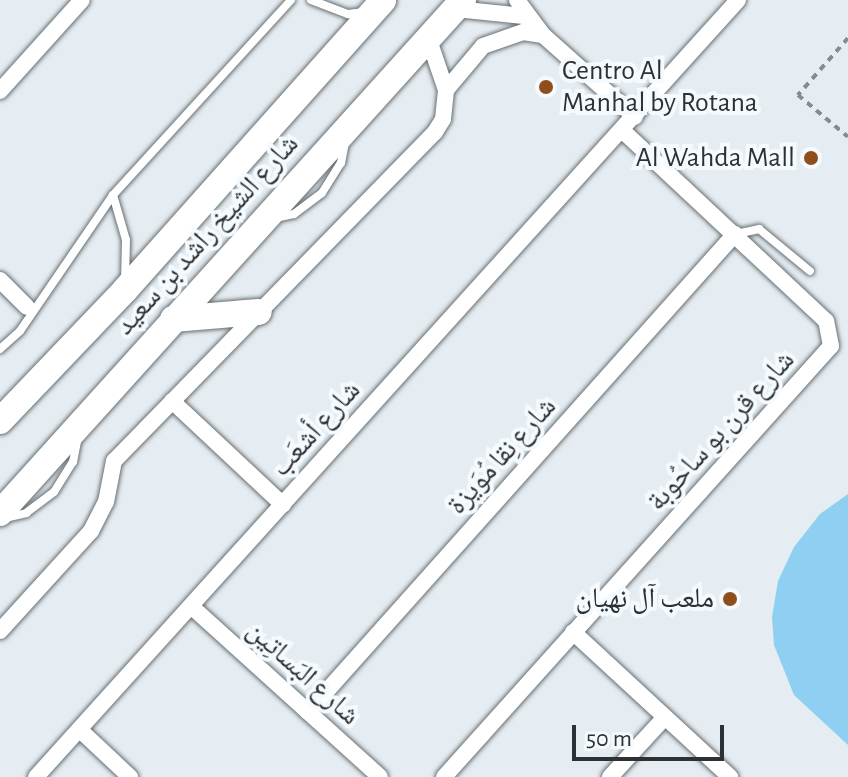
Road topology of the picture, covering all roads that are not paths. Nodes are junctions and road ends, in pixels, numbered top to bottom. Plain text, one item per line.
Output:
1 (82, 0) edge
2 (291, 0) edge
3 (311, 0) edge
4 (517, 0) edge
5 (738, 0) edge
6 (460, 4) edge
7 (379, 6) edge
8 (524, 16) junction
9 (543, 35) junction
10 (428, 37) junction
11 (446, 90) junction
12 (0, 91) edge
13 (635, 117) junction
14 (622, 130) junction
15 (113, 195) junction
16 (735, 234) junction
17 (810, 271) dead end
18 (0, 280) edge
19 (125, 290) junction
20 (27, 307) dead end
21 (259, 312) junction
22 (173, 319) junction
23 (0, 349) edge
24 (172, 401) junction
25 (0, 421) edge
26 (283, 505) junction
27 (0, 516) edge
28 (192, 607) junction
29 (0, 631) edge
30 (573, 632) junction
31 (308, 712) junction
32 (665, 717) junction
33 (80, 730) junction
34 (36, 777) edge
35 (130, 777) edge
36 (380, 777) edge
37 (444, 777) edge
38 (610, 777) edge
39 (730, 777) edge

1 - 12 street
2 - 15 lane
3 - 7 lane
4 - 8 street
5 - 13 street, شارع أشعَب
6 - 8 street
6 - 10 main road, شارع الشيخ راشد بن سعيد
7 - 19 main road, شارع الشيخ راشد بن سعيد
8 - 9 street
9 - 11 street
9 - 13 street
10 - 11 street
10 - 22 main road, شارع الشيخ راشد بن سعيد
11 - 21 street
13 - 14 street, شارع أشعَب
14 - 16 street, شارع قرن بو ساحُوبة
14 - 26 street, شارع أشعَب
15 - 19 lane
15 - 23 lane
16 - 17 lane
16 - 30 street, شارع قرن بو ساحُوبة
16 - 31 street, شارع نِقا مُوَيزة
18 - 20 street
19 - 25 main road, شارع الشيخ راشد بن سعيد
21 - 22 main road
21 - 24 street
22 - 27 main road, شارع الشيخ راشد بن سعيد
24 - 26 street
24 - 29 street
26 - 28 street, شارع أشعَب
28 - 31 street, شارع البَساتِين
28 - 33 street, شارع أشعَب
30 - 32 street
30 - 37 street, شارع قرن بو ساحُوبة
31 - 36 street, شارع البَساتِين
32 - 38 street
32 - 39 street
33 - 34 street, شارع أشعَب
33 - 35 street

